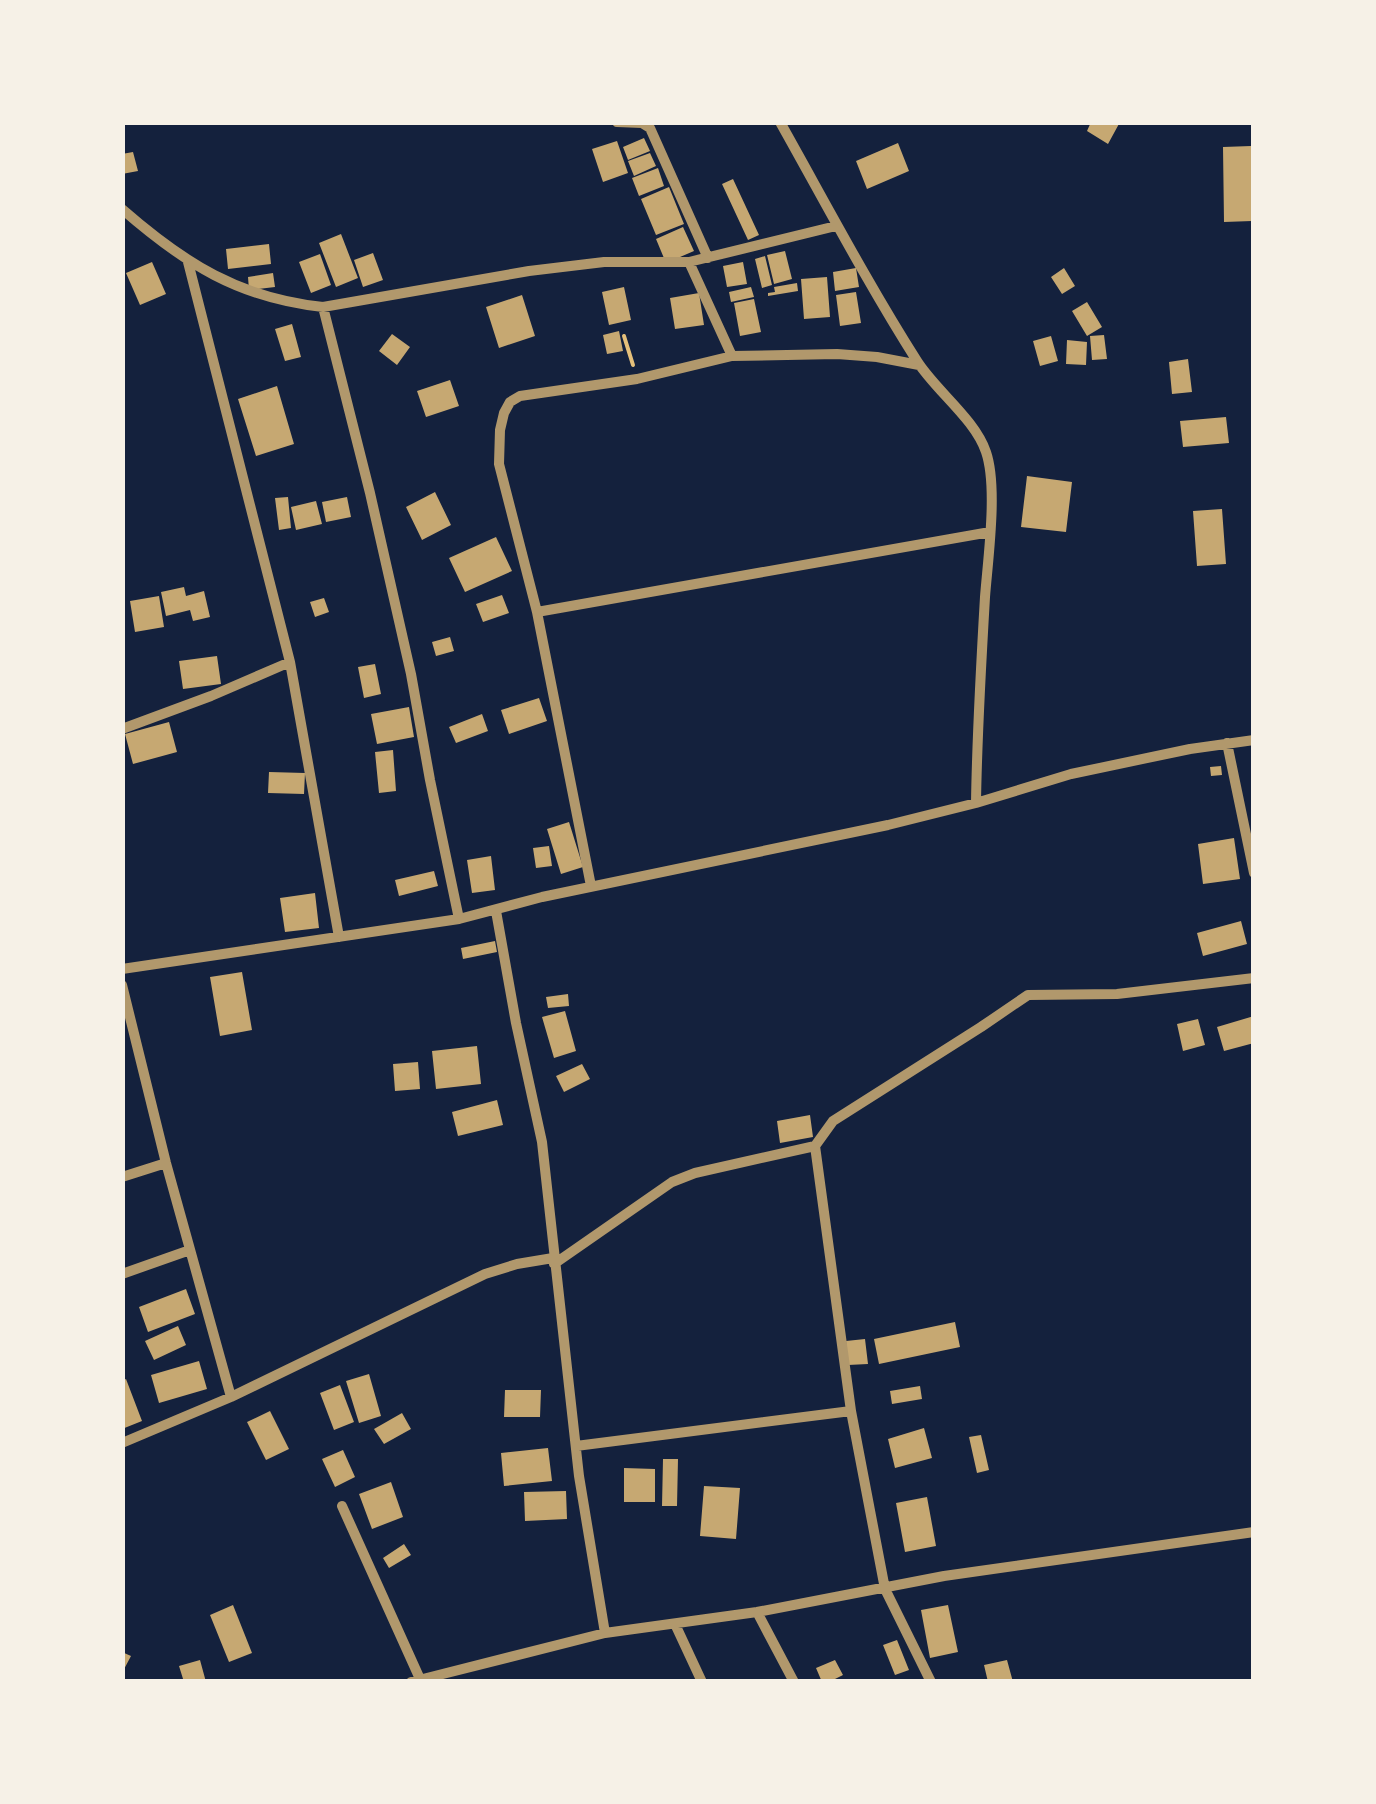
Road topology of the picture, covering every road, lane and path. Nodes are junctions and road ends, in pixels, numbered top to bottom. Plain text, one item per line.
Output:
1 (617, 122) edge
2 (780, 122) edge
3 (122, 209) edge
4 (836, 226) junction
5 (708, 258) junction
6 (188, 262) junction
7 (689, 262) junction
8 (323, 307) junction
9 (624, 336) dead end
10 (732, 356) junction
11 (919, 365) junction
12 (637, 379) junction
13 (990, 532) junction
14 (536, 612) junction
15 (290, 662) junction
16 (122, 729) edge
17 (1254, 740) edge
18 (1228, 743) junction
19 (976, 803) junction
20 (1254, 873) edge
21 (591, 886) junction
22 (496, 910) junction
23 (459, 919) junction
24 (339, 937) junction
25 (122, 968) edge
26 (1254, 978) edge
27 (122, 985) edge
28 (128, 1032) edge
29 (814, 1146) junction
30 (166, 1163) junction
31 (122, 1178) edge
32 (190, 1250) junction
33 (554, 1261) junction
34 (122, 1274) edge
35 (231, 1397) junction
36 (851, 1411) junction
37 (122, 1442) edge
38 (576, 1446) junction
39 (342, 1506) dead end
40 (1254, 1532) edge
41 (885, 1588) junction
42 (756, 1612) junction
43 (675, 1624) junction
44 (606, 1633) junction
45 (461, 1669) junction
46 (416, 1680) edge
47 (465, 1682) edge
48 (702, 1682) edge
49 (794, 1682) edge
50 (932, 1682) edge

1 - 5 street
2 - 4 street
3 - 6 street
4 - 5 street
4 - 11 street
5 - 7 street
6 - 8 street
6 - 15 street
7 - 8 street
7 - 10 street
8 - 23 street
9 - 12 path
10 - 11 street
10 - 12 street
11 - 13 street
12 - 14 street
13 - 14 street
13 - 19 street
14 - 21 street
15 - 16 street
15 - 24 street
17 - 18 street
18 - 19 street
18 - 20 street
19 - 21 street
21 - 22 street
22 - 23 street
22 - 33 street
23 - 24 street
24 - 25 street
26 - 29 street
27 - 28 street
28 - 30 street
29 - 33 street
29 - 36 street
30 - 31 street
30 - 32 street
32 - 34 street
32 - 35 street
33 - 35 street
33 - 38 street
35 - 37 street
36 - 38 street
36 - 41 street
38 - 44 street
39 - 46 street
40 - 41 street
41 - 42 street
41 - 50 street
42 - 43 street
42 - 49 street
43 - 44 street
43 - 48 street
44 - 45 street
45 - 46 street
45 - 47 street

